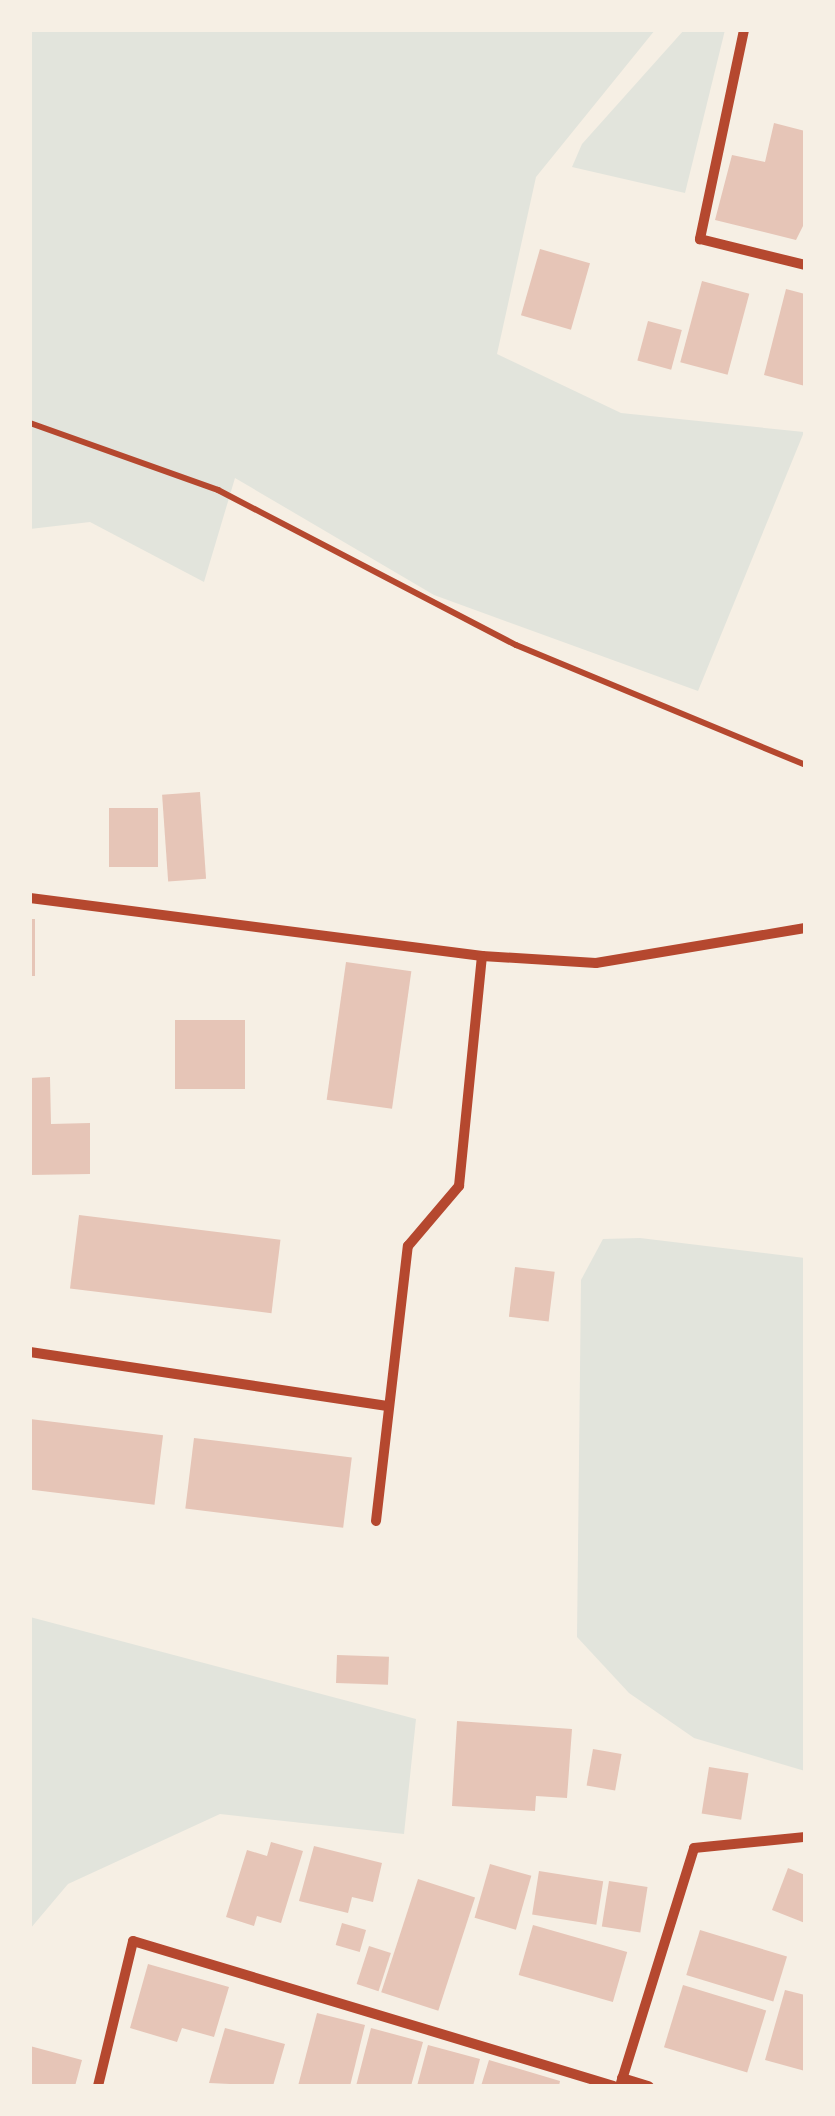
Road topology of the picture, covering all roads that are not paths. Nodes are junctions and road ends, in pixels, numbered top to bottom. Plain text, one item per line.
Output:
1 (744, 30) edge
2 (805, 266) edge
3 (30, 898) edge
4 (805, 928) edge
5 (482, 956) junction
6 (30, 1352) edge
7 (388, 1406) junction
8 (376, 1521) dead end
9 (805, 1837) edge
10 (618, 2083) edge
11 (98, 2086) edge
12 (649, 2086) edge

1 - 2 street
3 - 5 street
4 - 5 street
5 - 7 street
6 - 7 street
7 - 8 street
9 - 10 street
10 - 11 street
10 - 12 street

